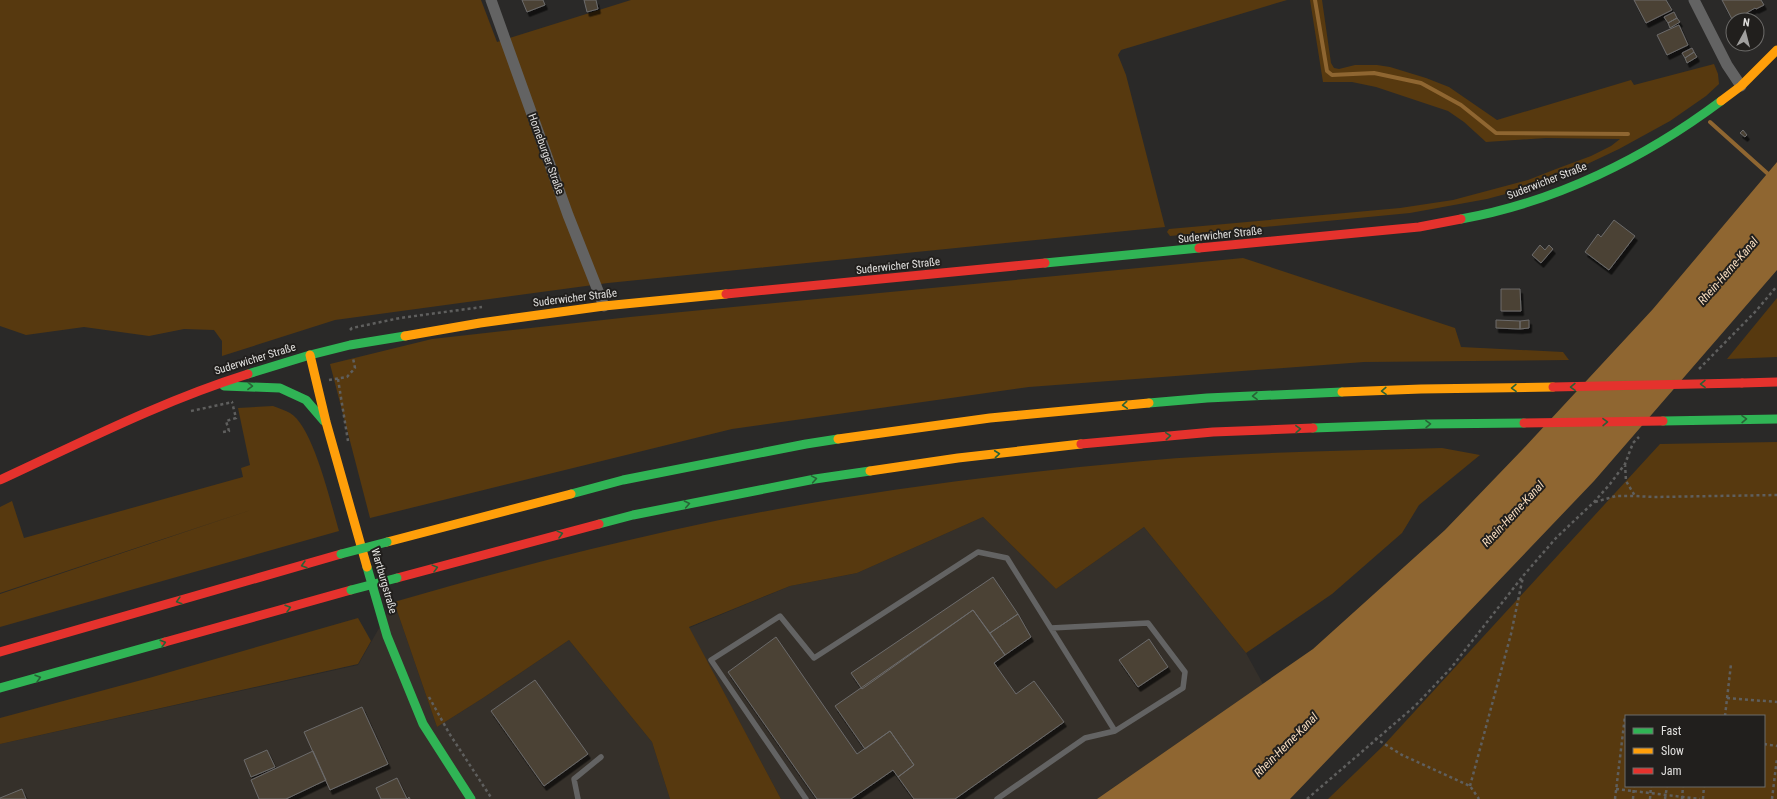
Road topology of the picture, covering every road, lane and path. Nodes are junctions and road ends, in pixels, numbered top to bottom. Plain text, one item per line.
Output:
1 (491, 0) edge
2 (1694, 0) edge
3 (1777, 50) edge
4 (1741, 86) junction
5 (1777, 286) edge
6 (604, 306) junction
7 (350, 345) junction
8 (310, 355) junction
9 (1711, 356) dead end
10 (315, 382) junction
11 (1777, 382) edge
12 (211, 386) junction
13 (232, 402) dead end
14 (1777, 418) edge
15 (326, 422) junction
16 (223, 432) dead end
17 (0, 480) edge
18 (1635, 496) junction
19 (1777, 496) edge
20 (1594, 502) junction
21 (1523, 576) junction
22 (1051, 628) junction
23 (0, 652) edge
24 (1731, 664) dead end
25 (0, 688) edge
26 (1727, 698) junction
27 (1777, 702) edge
28 (1725, 715) edge
29 (1625, 716) dead end
30 (1115, 731) junction
31 (1375, 738) junction
32 (1765, 744) edge
33 (1777, 746) edge
34 (601, 757) dead end
35 (1777, 758) edge
36 (1470, 786) junction
37 (1634, 787) edge
38 (1651, 787) edge
39 (1667, 787) edge
40 (1683, 787) edge
41 (1704, 787) edge
42 (1616, 789) junction
43 (1633, 791) junction
44 (1651, 793) junction
45 (1666, 795) junction
46 (1682, 798) edge
47 (471, 799) edge
48 (578, 799) edge
49 (806, 799) edge
50 (997, 799) edge
51 (1307, 799) edge
52 (1479, 799) edge
53 (1615, 799) edge
54 (1632, 799) edge
55 (1650, 799) edge
56 (1665, 799) edge
57 (1702, 799) edge
58 (1772, 799) edge

1 - 6 street, Horneburger Straße
2 - 4 street
3 - 4 main road, Suderwicher Straße
4 - 6 main road, Suderwicher Straße
5 - 9 path
6 - 7 main road, Suderwicher Straße
7 - 8 main road, Suderwicher Straße
7 - 10 path
8 - 10 main road, Wartburgstraße
8 - 12 main road, Suderwicher Straße
10 - 15 main road, Wartburgstraße
11 -> 23 main road, bridge
12 -> 15 main road
12 - 17 main road, Suderwicher Straße
13 - 16 path
25 -> 14 main road, bridge
15 - 47 main road, Wartburgstraße
18 - 19 path
18 - 20 path
18 - 20 path
20 - 21 path
21 - 31 path
21 - 36 path
22 - 30 lane
22 - 30 lane
22 - 49 lane
24 - 26 path
26 - 27 path
26 - 28 path
29 - 42 path
30 - 50 lane
31 - 36 path
31 - 51 path
32 - 33 path
34 - 48 lane
35 - 58 path
36 - 52 path
37 - 43 path
38 - 44 path
39 - 45 path
40 - 46 path
41 - 57 path
42 - 43 path
42 - 53 path
43 - 44 path
43 - 54 path
44 - 45 path
44 - 55 path
45 - 46 path
45 - 56 path
46 - 57 path

